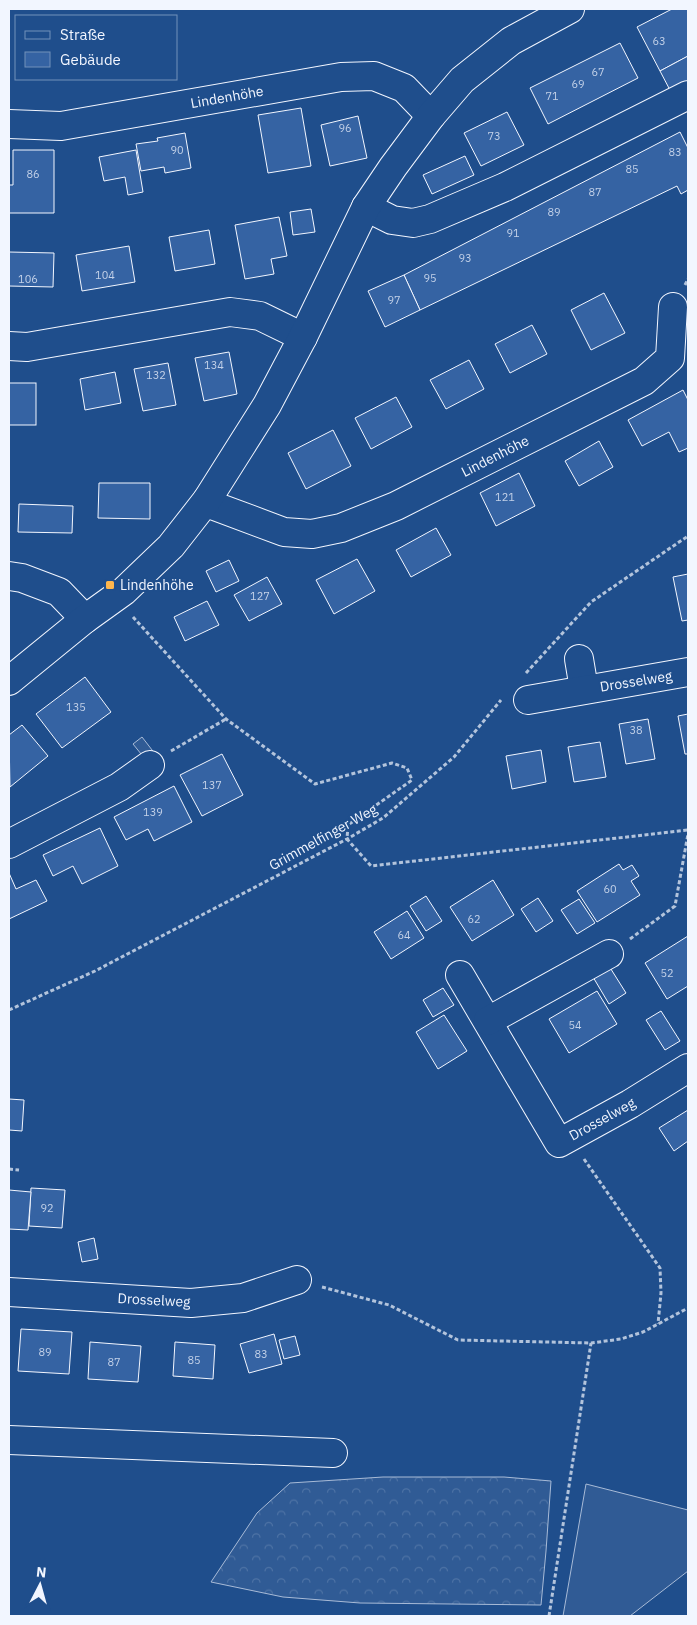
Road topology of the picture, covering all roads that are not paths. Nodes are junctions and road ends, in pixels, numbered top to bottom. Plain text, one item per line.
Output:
1 (570, 9) edge
2 (688, 95) edge
3 (431, 116) junction
4 (9, 124) edge
5 (366, 207) junction
6 (672, 307) dead end
7 (303, 337) junction
8 (9, 346) edge
9 (207, 500) junction
10 (9, 576) edge
11 (85, 619) junction
12 (579, 659) dead end
13 (688, 672) edge
14 (9, 681) edge
15 (584, 689) junction
16 (518, 692) road end
17 (150, 766) road end
18 (9, 844) edge
19 (609, 954) road end
20 (460, 975) dead end
21 (488, 1021) junction
22 (688, 1068) edge
23 (297, 1280) road end
24 (9, 1292) edge
25 (9, 1440) edge
26 (333, 1453) dead end

1 - 3 street
2 - 5 street
3 - 4 street, Lindenhöhe
3 - 5 street
5 - 7 street
6 - 9 street, Lindenhöhe
7 - 8 street
7 - 9 street
9 - 11 street
10 - 11 street
11 - 14 street
12 - 15 street, Drosselweg
13 - 15 street, Drosselweg
15 - 16 street, Drosselweg
17 - 18 street
19 - 21 street
20 - 21 street, Drosselweg
21 - 22 street, Drosselweg
23 - 24 street, Drosselweg
25 - 26 street

